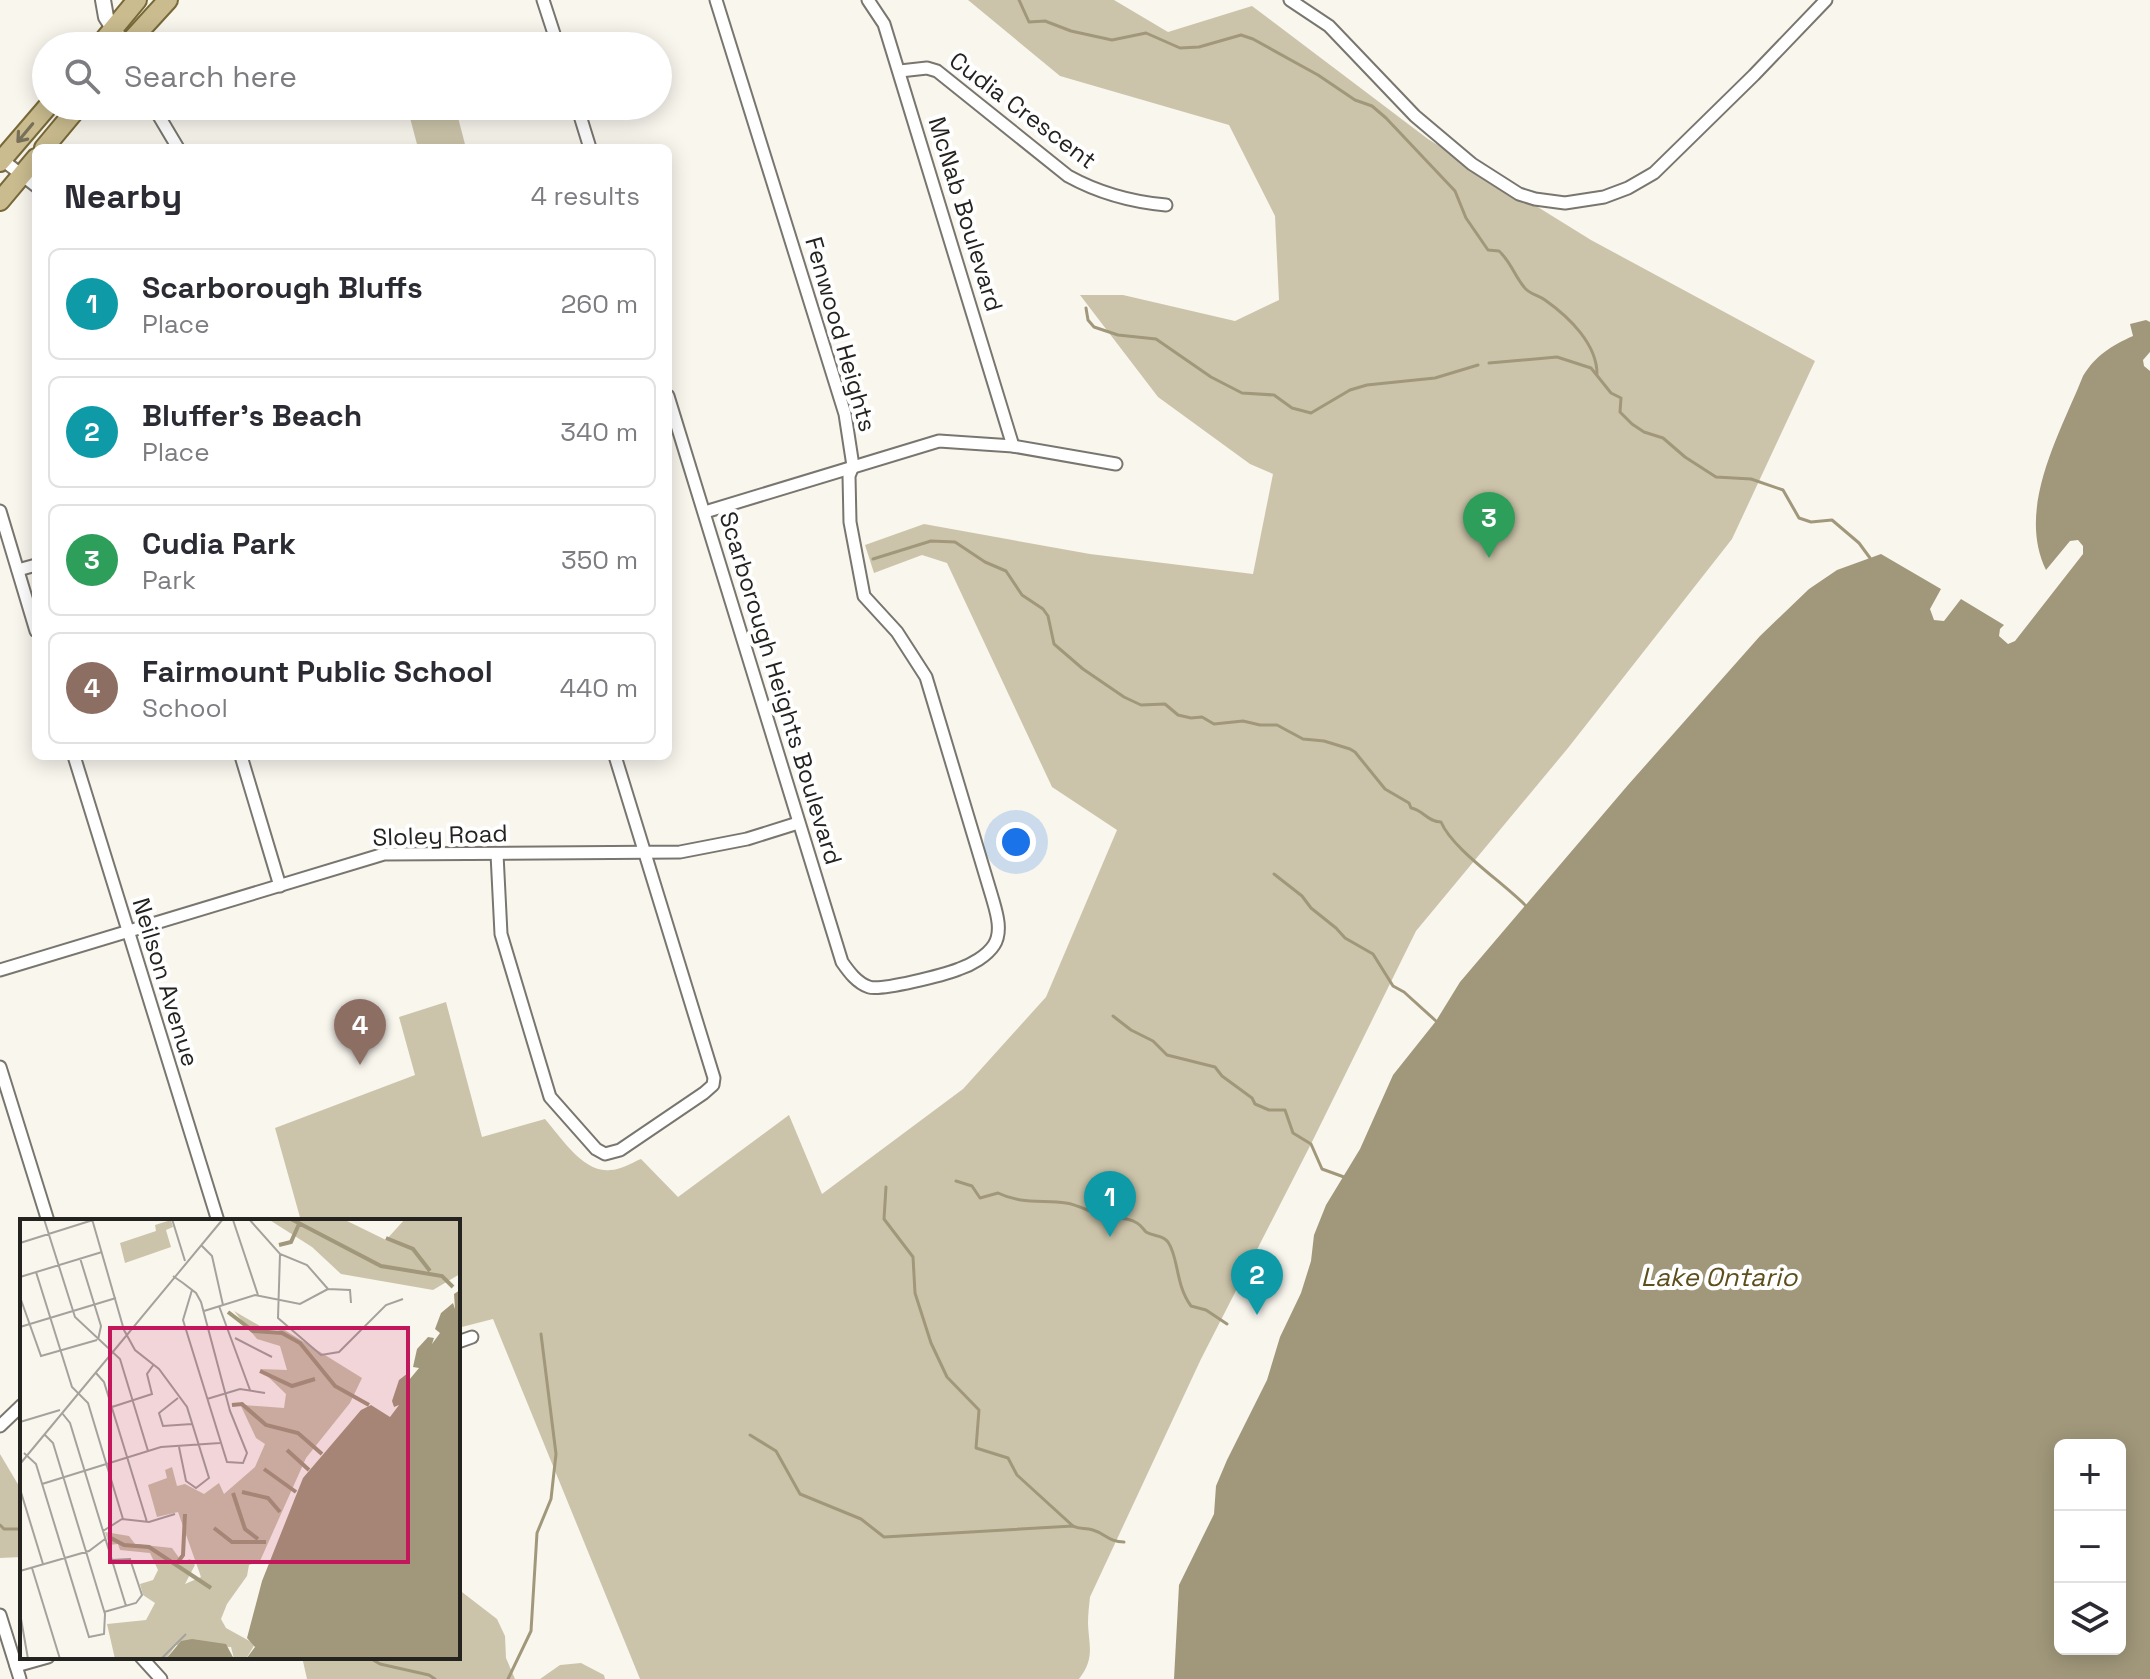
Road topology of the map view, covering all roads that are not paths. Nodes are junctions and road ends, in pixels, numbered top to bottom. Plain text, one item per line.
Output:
1 (103, 0) edge
2 (168, 0) edge
3 (543, 0) edge
4 (716, 0) edge
5 (868, 0) edge
6 (1290, 0) edge
7 (1826, 0) edge
8 (129, 4) edge
9 (113, 29) junction
10 (111, 32) edge
11 (115, 32) edge
12 (126, 32) edge
13 (138, 32) edge
14 (553, 32) edge
15 (900, 71) junction
16 (36, 120) edge
17 (67, 120) edge
18 (161, 120) edge
19 (581, 120) edge
20 (47, 144) edge
21 (176, 144) edge
22 (589, 144) edge
23 (1, 159) edge
24 (29, 180) edge
25 (0, 201) edge
26 (1166, 205) dead end
27 (672, 409) edge
28 (1013, 446) junction
29 (1116, 464) dead end
30 (853, 466) junction
31 (0, 511) edge
32 (705, 512) junction
33 (32, 566) edge
34 (18, 570) junction
35 (32, 617) edge
36 (75, 760) edge
37 (242, 760) edge
38 (616, 760) edge
39 (798, 823) junction
40 (645, 853) junction
41 (497, 854) junction
42 (280, 886) junction
43 (127, 932) junction
44 (0, 970) edge
45 (864, 984) joint
46 (0, 1067) edge
47 (47, 1219) edge
48 (217, 1219) edge
49 (472, 1337) dead end
50 (460, 1341) edge
51 (20, 1407) edge
52 (0, 1426) edge
53 (0, 1615) edge
54 (41, 1659) edge
55 (143, 1659) edge
56 (16, 1666) junction
57 (20, 1679) edge
58 (161, 1679) edge

1 - 9 street
2 - 13 main road
3 - 14 street
4 - 30 street, Fenwood Heights
5 - 15 street, McNab Boulevard
6 - 7 street
8 - 9 main road
8 - 12 street
9 - 10 main road
9 - 11 street
15 - 26 street, Cudia Crescent
15 - 28 street, McNab Boulevard
16 -> 23 main road
17 - 20 main road
18 - 21 street
19 - 22 street
23 - 24 street
24 - 25 main road
27 - 32 street, Scarborough Heights Boulevard
28 - 29 street
28 - 30 street
30 - 32 street
30 - 45 street, Fenwood Heights
31 - 34 street
32 - 39 street, Scarborough Heights Boulevard
33 - 34 street
34 - 35 street
36 - 43 street, Neilson Avenue
37 - 42 street
38 - 40 street
39 - 40 street, Sloley Road
39 - 45 street, Scarborough Heights Boulevard
40 - 41 street, Sloley Road
40 - 41 street
41 - 42 street, Sloley Road
42 - 43 street, Sloley Road
43 - 44 street, Sloley Road
43 - 48 street, Neilson Avenue
46 - 47 street
49 - 50 street
51 - 52 street
53 - 56 street
54 - 56 street
55 - 58 street
56 - 57 street

